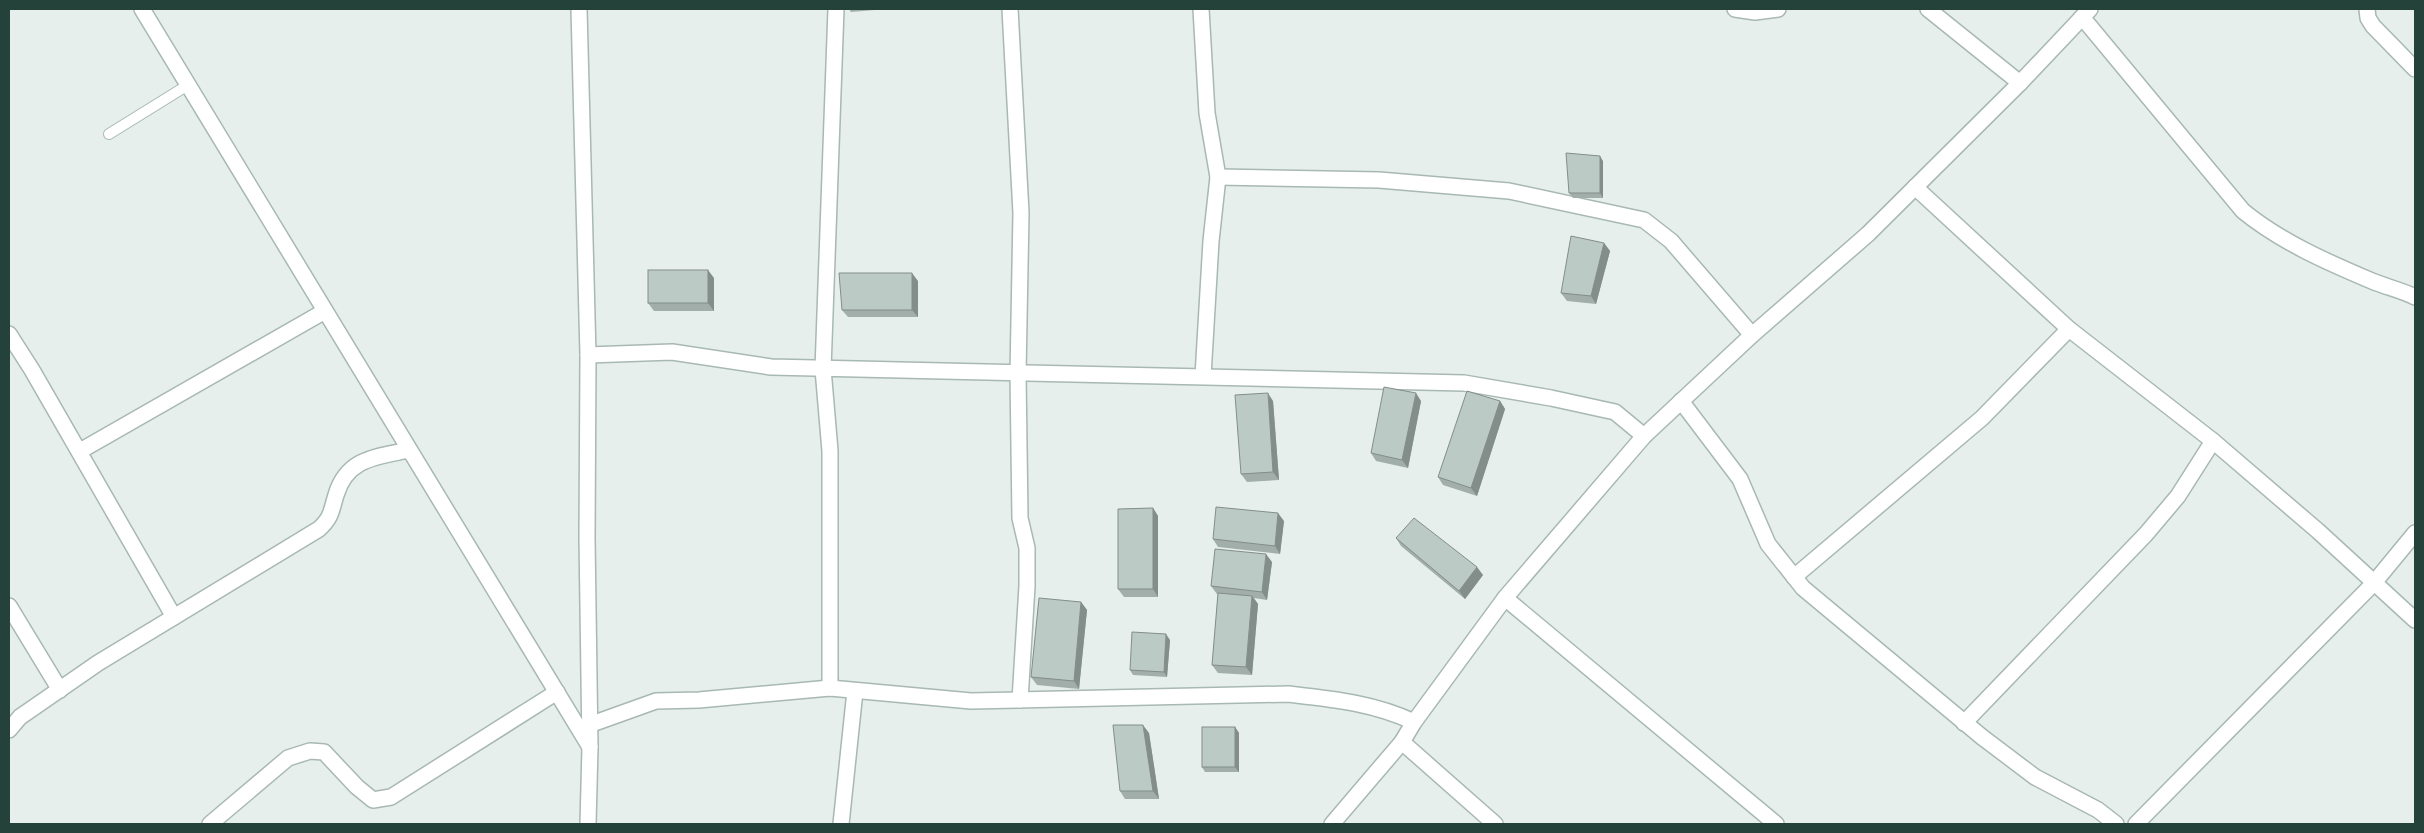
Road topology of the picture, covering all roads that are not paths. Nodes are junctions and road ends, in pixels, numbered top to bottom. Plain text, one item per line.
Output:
1 (142, 9) edge
2 (579, 9) edge
3 (836, 9) edge
4 (1010, 9) edge
5 (1201, 9) edge
6 (1735, 9) edge
7 (1778, 9) edge
8 (1928, 9) edge
9 (2367, 9) edge
10 (2086, 13) edge
11 (2415, 70) edge
12 (2020, 83) junction
13 (188, 86) junction
14 (110, 134) dead end
15 (1218, 177) junction
16 (1915, 187) junction
17 (2415, 297) edge
18 (325, 311) junction
19 (2069, 329) junction
20 (9, 334) edge
21 (1752, 335) junction
22 (588, 354) junction
23 (823, 368) junction
24 (1018, 374) junction
25 (1203, 376) junction
26 (1681, 401) junction
27 (1644, 436) junction
28 (2213, 441) junction
29 (409, 450) junction
30 (80, 451) junction
31 (2415, 533) edge
32 (1794, 577) junction
33 (2373, 584) junction
34 (1505, 598) junction
35 (9, 606) edge
36 (174, 617) junction
37 (2415, 620) edge
38 (830, 688) junction
39 (60, 690) junction
40 (854, 691) junction
41 (557, 692) junction
42 (1020, 700) junction
43 (1414, 722) junction
44 (1964, 723) junction
45 (589, 725) junction
46 (9, 730) edge
47 (1402, 742) junction
48 (590, 747) junction
49 (216, 822) edge
50 (1338, 822) edge
51 (588, 824) edge
52 (840, 824) edge
53 (1495, 824) edge
54 (1776, 824) edge
55 (2116, 824) edge
56 (2136, 824) edge

1 - 13 street
2 - 22 street
3 - 23 street
4 - 24 street
5 - 15 street
6 - 7 street
8 - 12 street
9 - 11 street
10 - 12 street
10 - 17 street
12 - 16 street
13 - 14 lane
13 - 18 street
15 - 21 street
15 - 25 street
16 - 19 street
16 - 21 street
18 - 29 street
18 - 30 street
19 - 28 street
19 - 32 street
20 - 30 street
21 - 26 street
22 - 23 street
22 - 45 street
23 - 24 street
23 - 38 street
24 - 25 street
24 - 42 street
25 - 27 street
26 - 27 street
26 - 32 street
27 - 34 street
28 - 33 street
28 - 44 street
29 - 36 street
29 - 41 street
30 - 36 street
31 - 33 street
32 - 44 street
33 - 37 street
33 - 56 street
34 - 43 street
34 - 54 street
35 - 39 street
36 - 39 street
38 - 40 street
38 - 45 street
39 - 46 street
40 - 42 street
40 - 52 street
41 - 48 street
41 - 49 street
42 - 43 street
43 - 47 street
44 - 55 street
45 - 48 street
47 - 50 street
47 - 53 street
48 - 51 street

